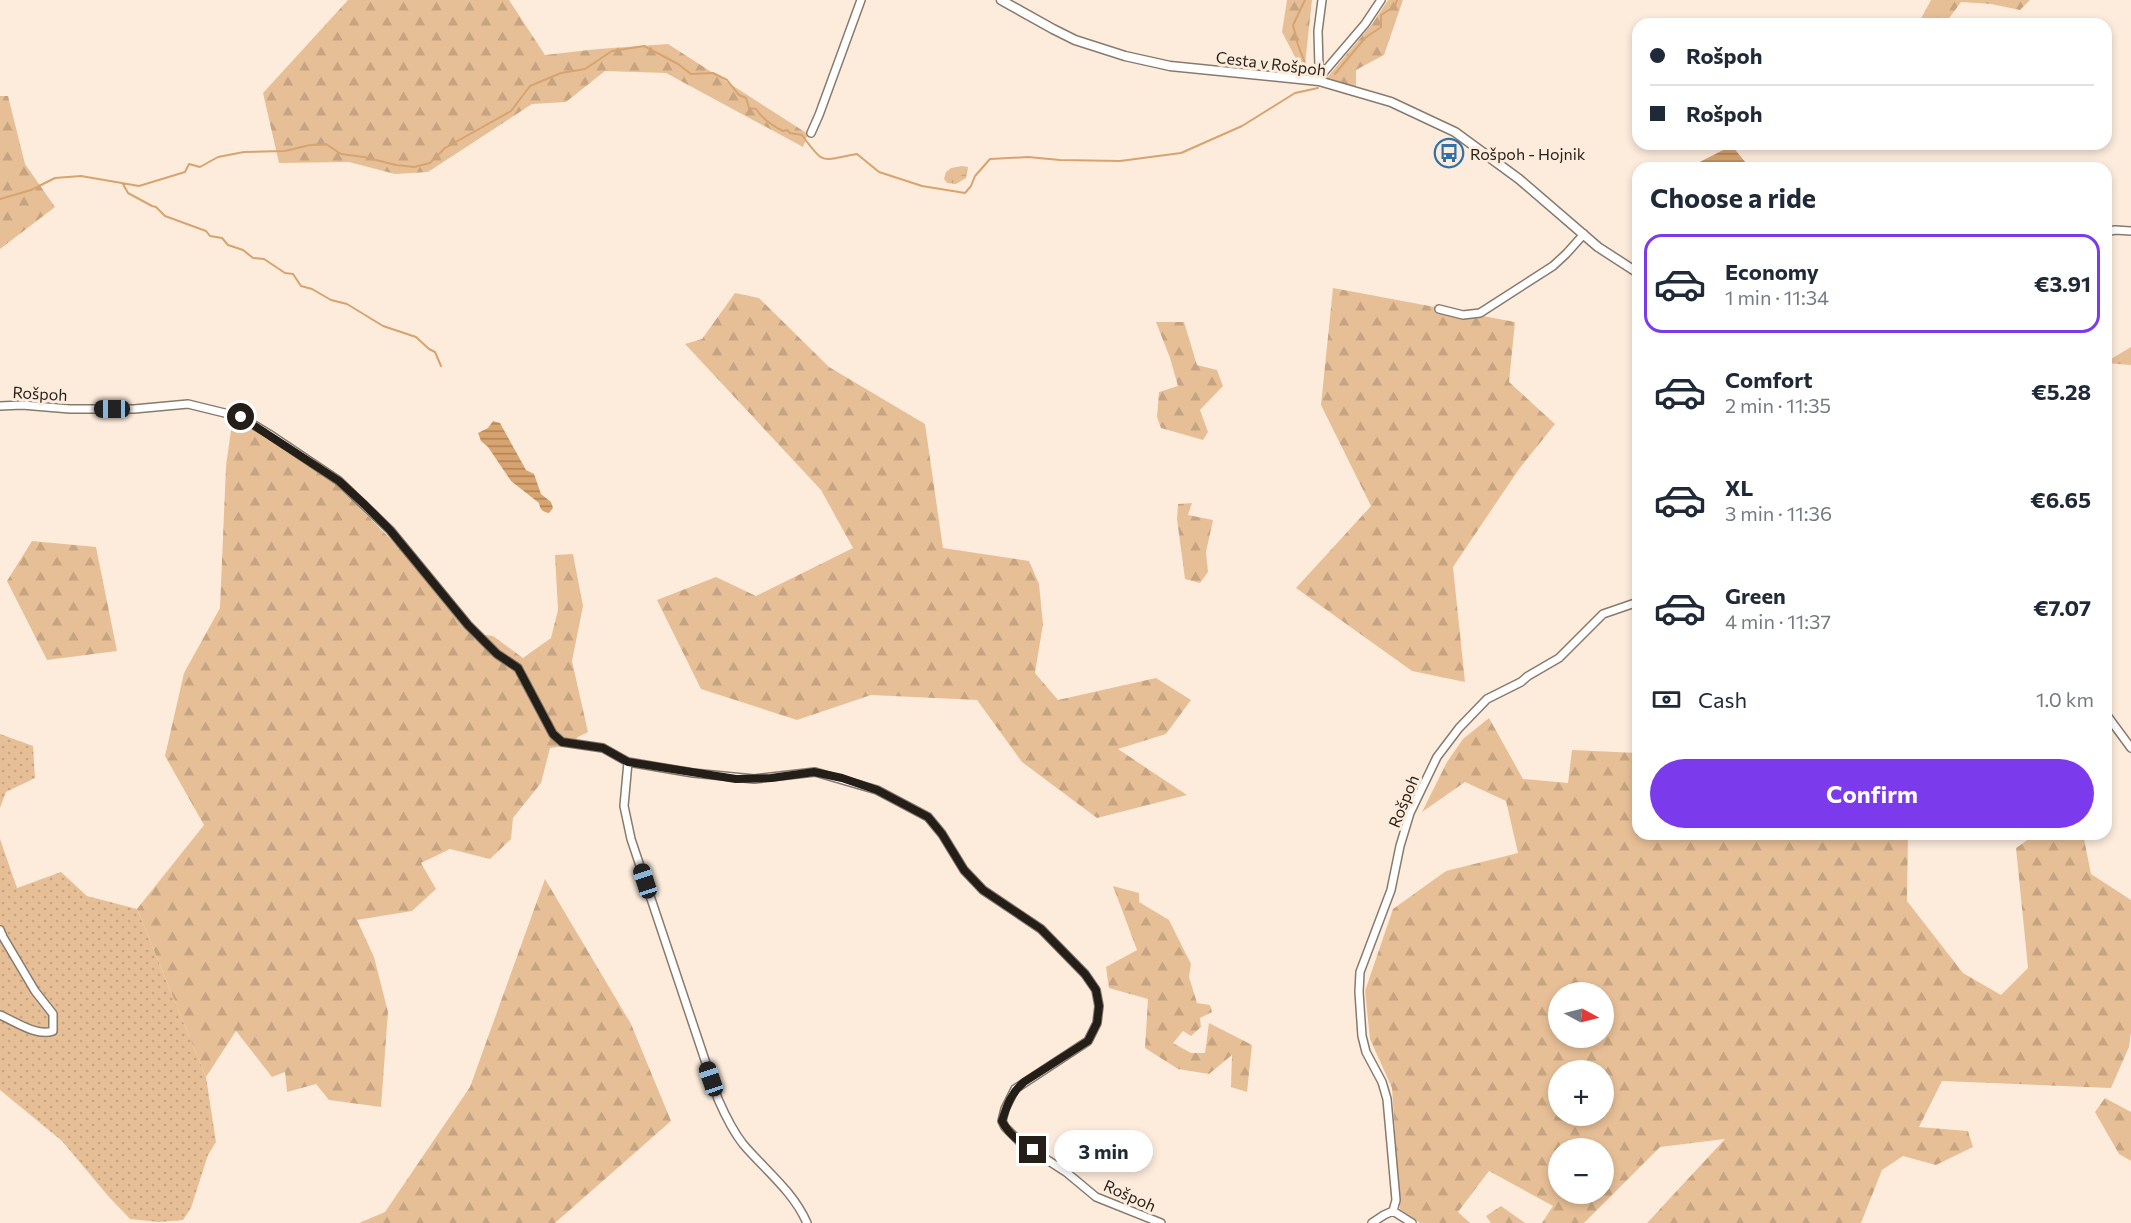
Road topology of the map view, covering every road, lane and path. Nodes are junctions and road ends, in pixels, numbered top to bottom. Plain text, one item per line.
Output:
1 (861, 0) edge
2 (1001, 0) edge
3 (1322, 0) edge
4 (1381, 0) edge
5 (1324, 72) junction
6 (1319, 81) junction
7 (811, 133) dead end
8 (2112, 231) edge
9 (2131, 231) edge
10 (1584, 234) junction
11 (1632, 269) edge
12 (1438, 309) dead end
13 (0, 406) edge
14 (1632, 604) edge
15 (2112, 722) edge
16 (2131, 748) edge
17 (628, 762) junction
18 (0, 930) edge
19 (0, 1015) edge
20 (1393, 1211) junction
21 (807, 1223) edge
22 (1161, 1223) edge
23 (1372, 1223) edge
24 (1412, 1223) edge

1 - 7 street
2 - 6 street, Cesta v Rošpoh
3 - 5 street
4 - 5 street
5 - 6 street
6 - 10 street, Cesta v Rošpoh
8 - 9 street
10 - 11 street, Cesta v Rošpoh
10 - 12 street
13 - 17 street, Rošpoh
14 - 20 street, Rošpoh
15 - 16 street
17 - 21 street
17 - 22 street, Rošpoh
18 - 19 street
20 - 23 street
20 - 24 street

